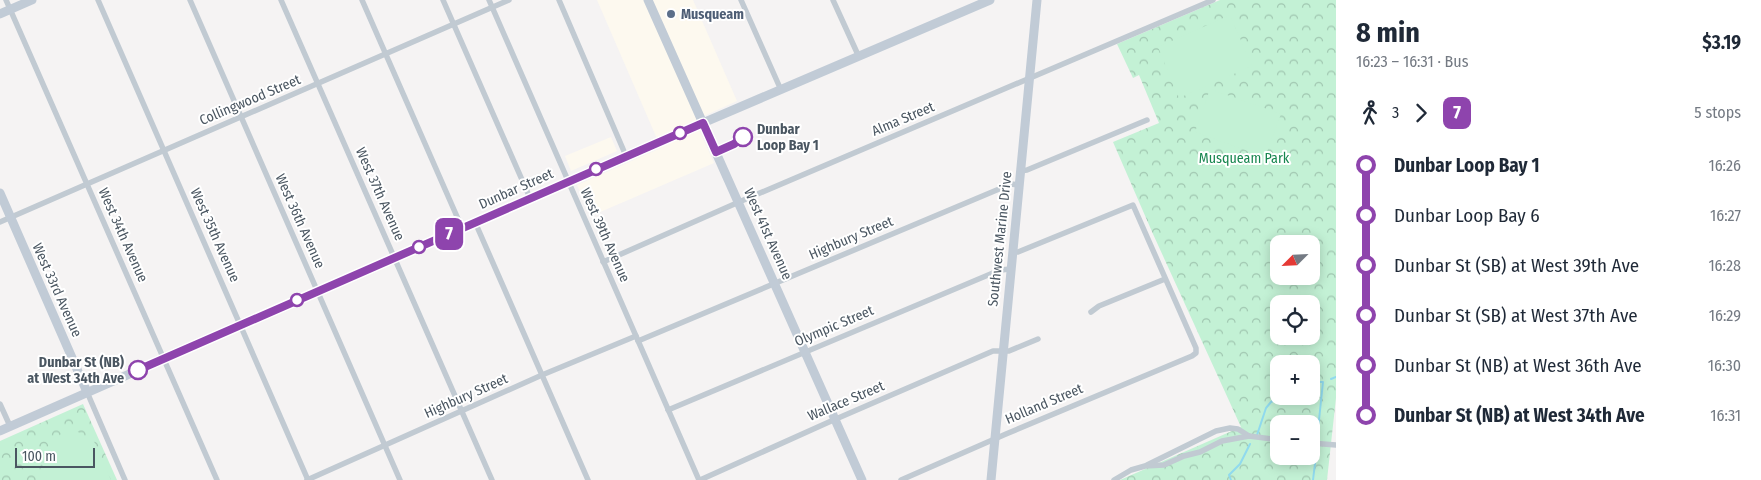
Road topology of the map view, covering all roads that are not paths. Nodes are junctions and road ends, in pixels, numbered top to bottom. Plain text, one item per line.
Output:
1 (6, 0) edge
2 (32, 0) edge
3 (98, 0) edge
4 (190, 0) edge
5 (281, 0) edge
6 (362, 0) edge
7 (443, 0) edge
8 (489, 0) edge
9 (509, 0) edge
10 (559, 0) edge
11 (648, 0) edge
12 (742, 0) edge
13 (833, 0) edge
14 (990, 0) edge
15 (1037, 0) edge
16 (1213, 0) edge
17 (492, 8) junction
18 (10, 10) junction
19 (0, 14) edge
20 (453, 24) junction
21 (386, 54) junction
22 (859, 57) junction
23 (1030, 78) junction
24 (318, 84) junction
25 (781, 90) junction
26 (241, 117) junction
27 (1147, 120) dead end
28 (703, 123) junction
29 (164, 150) junction
30 (626, 156) junction
31 (1020, 171) junction
32 (568, 182) junction
33 (87, 184) junction
34 (1019, 185) junction
35 (0, 193) edge
36 (530, 198) junction
37 (739, 202) junction
38 (11, 218) junction
39 (0, 222) edge
40 (475, 222) junction
41 (462, 228) junction
42 (1012, 252) junction
43 (394, 258) junction
44 (603, 262) junction
45 (1011, 269) junction
46 (1165, 279) junction
47 (775, 284) junction
48 (317, 292) junction
49 (1091, 312) dead end
50 (241, 325) junction
51 (637, 339) junction
52 (1038, 340) dead end
53 (805, 352) junction
54 (1003, 352) junction
55 (163, 359) junction
56 (542, 375) junction
57 (87, 392) junction
58 (0, 404) edge
59 (668, 410) junction
60 (462, 412) junction
61 (835, 419) junction
62 (10, 426) junction
63 (0, 430) edge
64 (1249, 436) junction
65 (996, 438) junction
66 (1270, 439) edge
67 (1320, 444) edge
68 (1336, 445) edge
69 (385, 446) junction
70 (1146, 466) junction
71 (125, 480) edge
72 (216, 480) edge
73 (308, 480) edge
74 (400, 480) edge
75 (492, 480) edge
76 (588, 480) edge
77 (699, 480) edge
78 (862, 480) edge
79 (901, 480) edge
80 (992, 480) edge
81 (1114, 480) edge

1 - 18 street, West 34th Avenue
2 - 18 main road
3 - 29 street, West 35th Avenue
4 - 26 street, West 36th Avenue
5 - 24 street, West 37th Avenue
6 - 21 street
7 - 20 street
8 - 17 street, West 39th Avenue
9 - 17 street, Collingwood Street
10 - 30 street
11 - 28 main road, West 41st Avenue
12 - 25 street
13 - 22 street
14 - 22 main road, Dunbar Street
15 - 23 main road, Southwest Marine Drive
16 - 23 street, Alma Street
17 - 20 street, Collingwood Street
17 - 32 street, West 39th Avenue
18 - 19 main road
18 - 33 street, West 34th Avenue
20 - 21 street, Collingwood Street
20 - 36 street
21 - 24 street, Collingwood Street
21 - 41 street
22 - 25 main road, Dunbar Street
23 - 31 main road, Southwest Marine Drive
23 - 37 street, Alma Street
24 - 26 street, Collingwood Street
24 - 43 street, West 37th Avenue
25 - 28 main road, Dunbar Street
26 - 29 street, Collingwood Street
26 - 48 street, West 36th Avenue
27 - 31 street
28 - 30 main road, Dunbar Street
28 - 37 main road, West 41st Avenue
29 - 33 street, Collingwood Street
29 - 50 street, West 35th Avenue
30 - 32 main road, Dunbar Street
31 - 34 main road, Southwest Marine Drive
32 - 36 main road, Dunbar Street
32 - 44 street, West 39th Avenue
33 - 38 street, Collingwood Street
33 - 55 street, West 34th Avenue
34 - 42 main road, Southwest Marine Drive
34 - 47 street, Highbury Street
35 - 38 main road, West 33rd Avenue
36 - 40 main road, Dunbar Street
37 - 44 street, Alma Street
37 - 47 main road, West 41st Avenue
38 - 39 street, Collingwood Street
38 - 57 main road, West 33rd Avenue
40 - 41 main road, Dunbar Street
40 - 56 street
41 - 43 main road, Dunbar Street
42 - 45 main road, Southwest Marine Drive
42 - 46 street
43 - 48 main road, Dunbar Street
43 - 60 street, West 37th Avenue
44 - 51 street, West 39th Avenue
45 - 53 street, Olympic Street
45 - 54 main road, Southwest Marine Drive
46 - 49 street
46 - 65 street, Holland Street
47 - 51 street, Highbury Street
47 - 53 main road, West 41st Avenue
48 - 50 main road, Dunbar Street
48 - 69 street, West 36th Avenue
50 - 55 main road, Dunbar Street
50 - 73 street, West 35th Avenue
51 - 56 street, Highbury Street
51 - 59 street, West 39th Avenue
52 - 54 street, Wallace Street
53 - 59 street, Olympic Street
53 - 61 main road, West 41st Avenue
54 - 61 street, Wallace Street
54 - 65 main road, Southwest Marine Drive
55 - 57 main road, Dunbar Street
55 - 72 street, West 34th Avenue
56 - 60 street, Highbury Street
56 - 76 street
57 - 62 main road, Dunbar Street
57 - 71 street, West 33rd Avenue
58 - 62 street
59 - 77 street, West 39th Avenue
60 - 69 street, Highbury Street
60 - 75 street, West 37th Avenue
61 - 77 street, Wallace Street
61 - 78 main road, West 41st Avenue
62 - 63 main road, Dunbar Street
64 - 66 street
64 - 70 street
64 - 70 street
65 - 79 street, Holland Street
65 - 80 main road, Southwest Marine Drive
67 - 68 street
69 - 73 street, Highbury Street
69 - 74 street, West 36th Avenue
70 - 81 street

